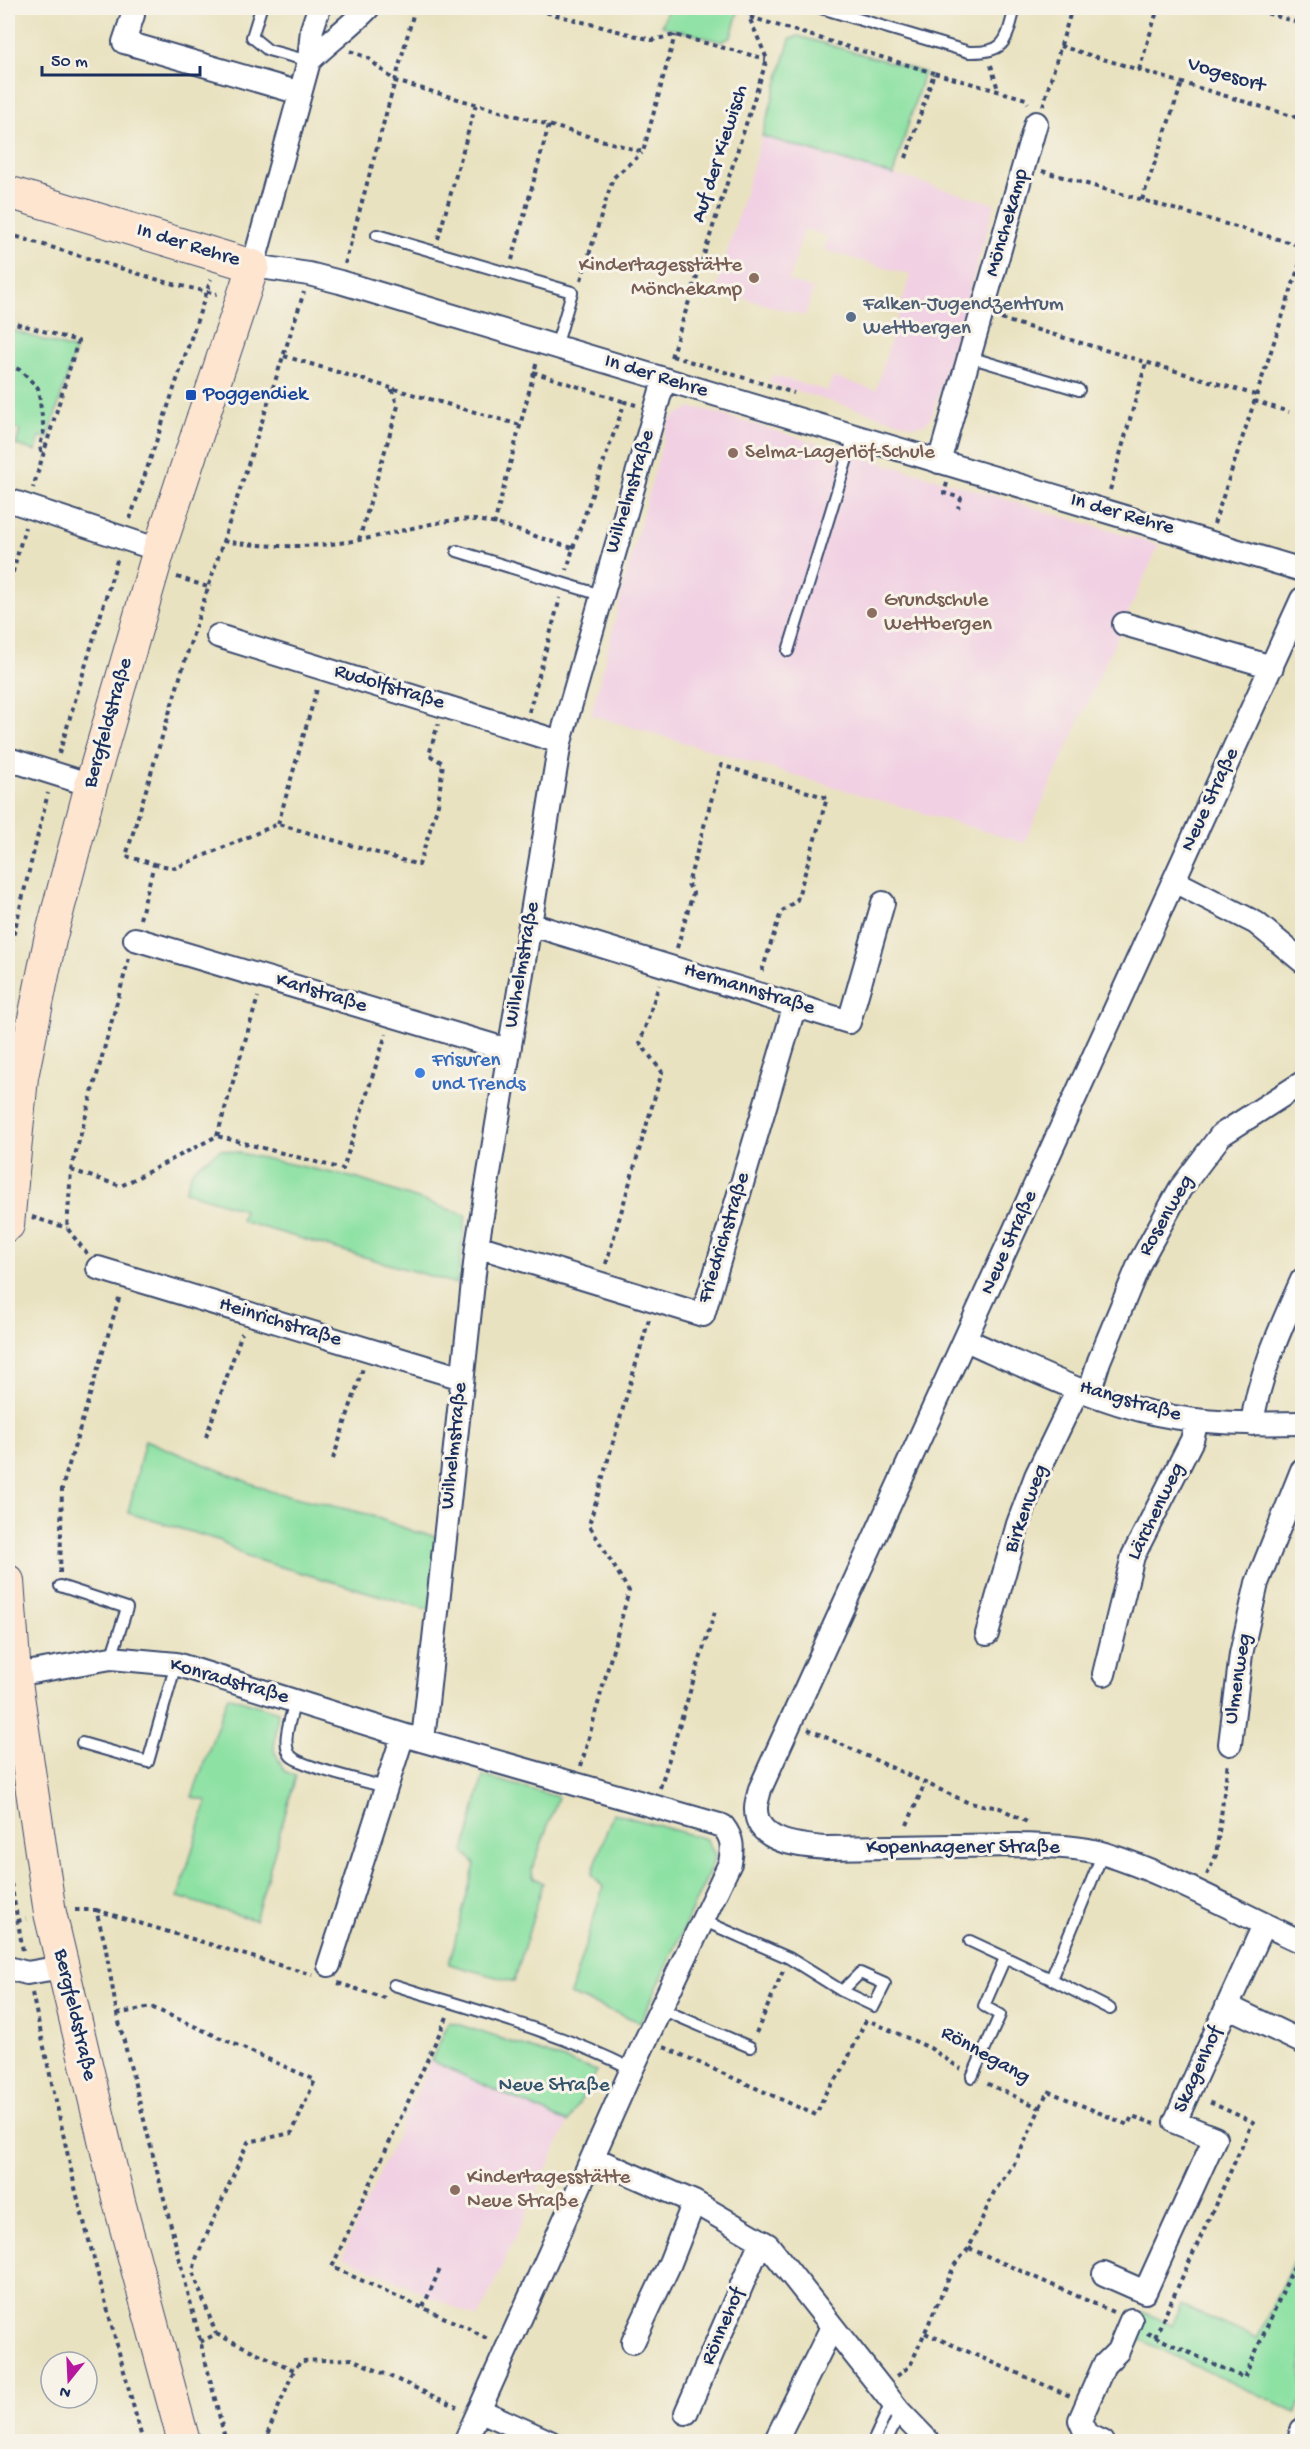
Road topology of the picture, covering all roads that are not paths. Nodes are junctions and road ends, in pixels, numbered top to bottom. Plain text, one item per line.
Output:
1 (261, 8) edge
2 (319, 8) edge
3 (369, 8) edge
4 (821, 8) edge
5 (1016, 8) edge
6 (133, 15) dead end
7 (317, 53) junction
8 (300, 93) junction
9 (1036, 123) road end
10 (8, 192) edge
11 (377, 235) dead end
12 (253, 266) junction
13 (549, 345) junction
14 (969, 357) junction
15 (664, 380) junction
16 (1079, 390) dead end
17 (854, 436) junction
18 (943, 472) junction
19 (18, 503) edge
20 (457, 551) dead end
21 (157, 560) junction
22 (1302, 570) edge
23 (601, 595) junction
24 (1302, 599) edge
25 (1124, 624) dead end
26 (218, 636) dead end
27 (788, 651) dead end
28 (1272, 667) junction
29 (560, 742) junction
30 (8, 759) edge
31 (91, 785) junction
32 (1174, 881) junction
33 (883, 903) dead end
34 (530, 924) junction
35 (135, 939) road end
36 (1302, 961) edge
37 (795, 1005) junction
38 (508, 1050) junction
39 (1302, 1083) edge
40 (9, 1204) edge
41 (477, 1246) junction
42 (98, 1268) road end
43 (1302, 1280) edge
44 (966, 1340) junction
45 (462, 1377) junction
46 (1084, 1391) junction
47 (1197, 1420) junction
48 (1302, 1423) edge
49 (1252, 1424) junction
50 (1302, 1470) edge
51 (8, 1581) edge
52 (60, 1586) road end
53 (987, 1634) dead end
54 (111, 1658) junction
55 (176, 1664) junction
56 (1104, 1674) dead end
57 (15, 1675) junction
58 (295, 1701) junction
59 (413, 1738) junction
60 (82, 1743) dead end
61 (1230, 1744) road end
62 (386, 1787) junction
63 (758, 1820) joint
64 (1103, 1853) junction
65 (702, 1920) junction
66 (1264, 1925) junction
67 (970, 1941) dead end
68 (1302, 1942) edge
69 (1005, 1958) junction
70 (329, 1965) road end
71 (62, 1967) junction
72 (17, 1970) edge
73 (1051, 1979) junction
74 (394, 1985) dead end
75 (842, 1991) junction
76 (1227, 2006) junction
77 (661, 2009) junction
78 (1110, 2009) dead end
79 (1302, 2042) edge
80 (750, 2047) road end
81 (632, 2069) junction
82 (972, 2077) road end
83 (593, 2158) junction
84 (694, 2202) junction
85 (761, 2241) junction
86 (1104, 2274) dead end
87 (1131, 2323) road end
88 (832, 2327) junction
89 (633, 2342) dead end
90 (891, 2400) junction
91 (479, 2410) junction
92 (686, 2414) dead end
93 (1302, 2430) edge
94 (184, 2442) edge
95 (465, 2442) edge
96 (550, 2442) edge
97 (775, 2442) edge
98 (873, 2442) edge
99 (886, 2442) edge
100 (929, 2442) edge
101 (1103, 2442) edge
102 (1298, 2442) edge

1 - 7 lane
2 - 7 street
3 - 7 street
4 - 5 lane
6 - 8 street
7 - 8 street
8 - 12 street
9 - 14 street, Mönchekamp
10 - 12 street, In der Rehre
11 - 13 lane
12 - 13 street, In der Rehre
12 - 21 street, Bergfeldstraße
13 - 15 street, In der Rehre
14 - 16 lane
14 - 18 street, Mönchekamp
15 - 17 street, In der Rehre
15 - 23 street, Wilhelmstraße
17 - 18 street, In der Rehre
17 - 27 lane
18 - 22 street, In der Rehre
19 - 21 street
20 - 23 lane
21 - 31 street, Bergfeldstraße
23 - 29 street, Wilhelmstraße
24 - 28 street, Neue Straße
25 - 28 street
26 - 29 street, Rudolfstraße
28 - 32 street, Neue Straße
29 - 34 street, Wilhelmstraße
30 - 31 street
31 - 40 street, Bergfeldstraße
32 - 36 street
32 - 44 street, Neue Straße
33 - 37 street, Hermannstraße
34 - 37 street, Hermannstraße
34 - 38 street, Wilhelmstraße
35 - 38 street, Karlstraße
37 - 41 street, Friedrichstraße
38 - 41 street, Wilhelmstraße
39 - 46 street, Rosenweg
41 - 45 street, Wilhelmstraße
42 - 45 street, Heinrichstraße
43 - 49 street
44 - 46 street, Hangstraße
44 - 63 street, Neue Straße
45 - 59 street, Wilhelmstraße
46 - 47 street, Hangstraße
46 - 53 street, Birkenweg
47 - 49 street, Hangstraße
47 - 56 street, Lärchenweg
48 - 49 street, Hangstraße
50 - 61 street, Ulmenweg
51 - 57 street, Bergfeldstraße
52 - 54 lane
54 - 55 street, Konradstraße
54 - 57 street, Konradstraße
55 - 58 street, Konradstraße
55 - 60 lane
57 - 71 street, Bergfeldstraße
58 - 59 street, Konradstraße
58 - 62 lane
59 - 62 street
59 - 65 street, Konradstraße
62 - 70 street
63 - 64 street, Kopenhagener Straße
64 - 66 street, Kopenhagener Straße
64 - 73 lane
65 - 75 lane
65 - 77 street
66 - 68 street, Kopenhagener Straße
66 - 76 street, Skagenhof
67 - 69 lane
69 - 73 lane
69 - 82 lane
71 - 72 street
71 - 94 street, Bergfeldstraße
73 - 78 lane
74 - 81 lane
75 - 75 lane
76 - 79 street
76 - 86 street, Skagenhof
77 - 80 lane
77 - 81 street
81 - 83 street
83 - 84 street
83 - 91 street
84 - 85 street
84 - 89 street
85 - 88 street
85 - 92 street, Rönnehof
87 - 101 street
88 - 90 street
88 - 97 street
90 - 98 lane
90 - 99 lane
90 - 100 street
91 - 95 street
91 - 96 street
93 - 102 street

